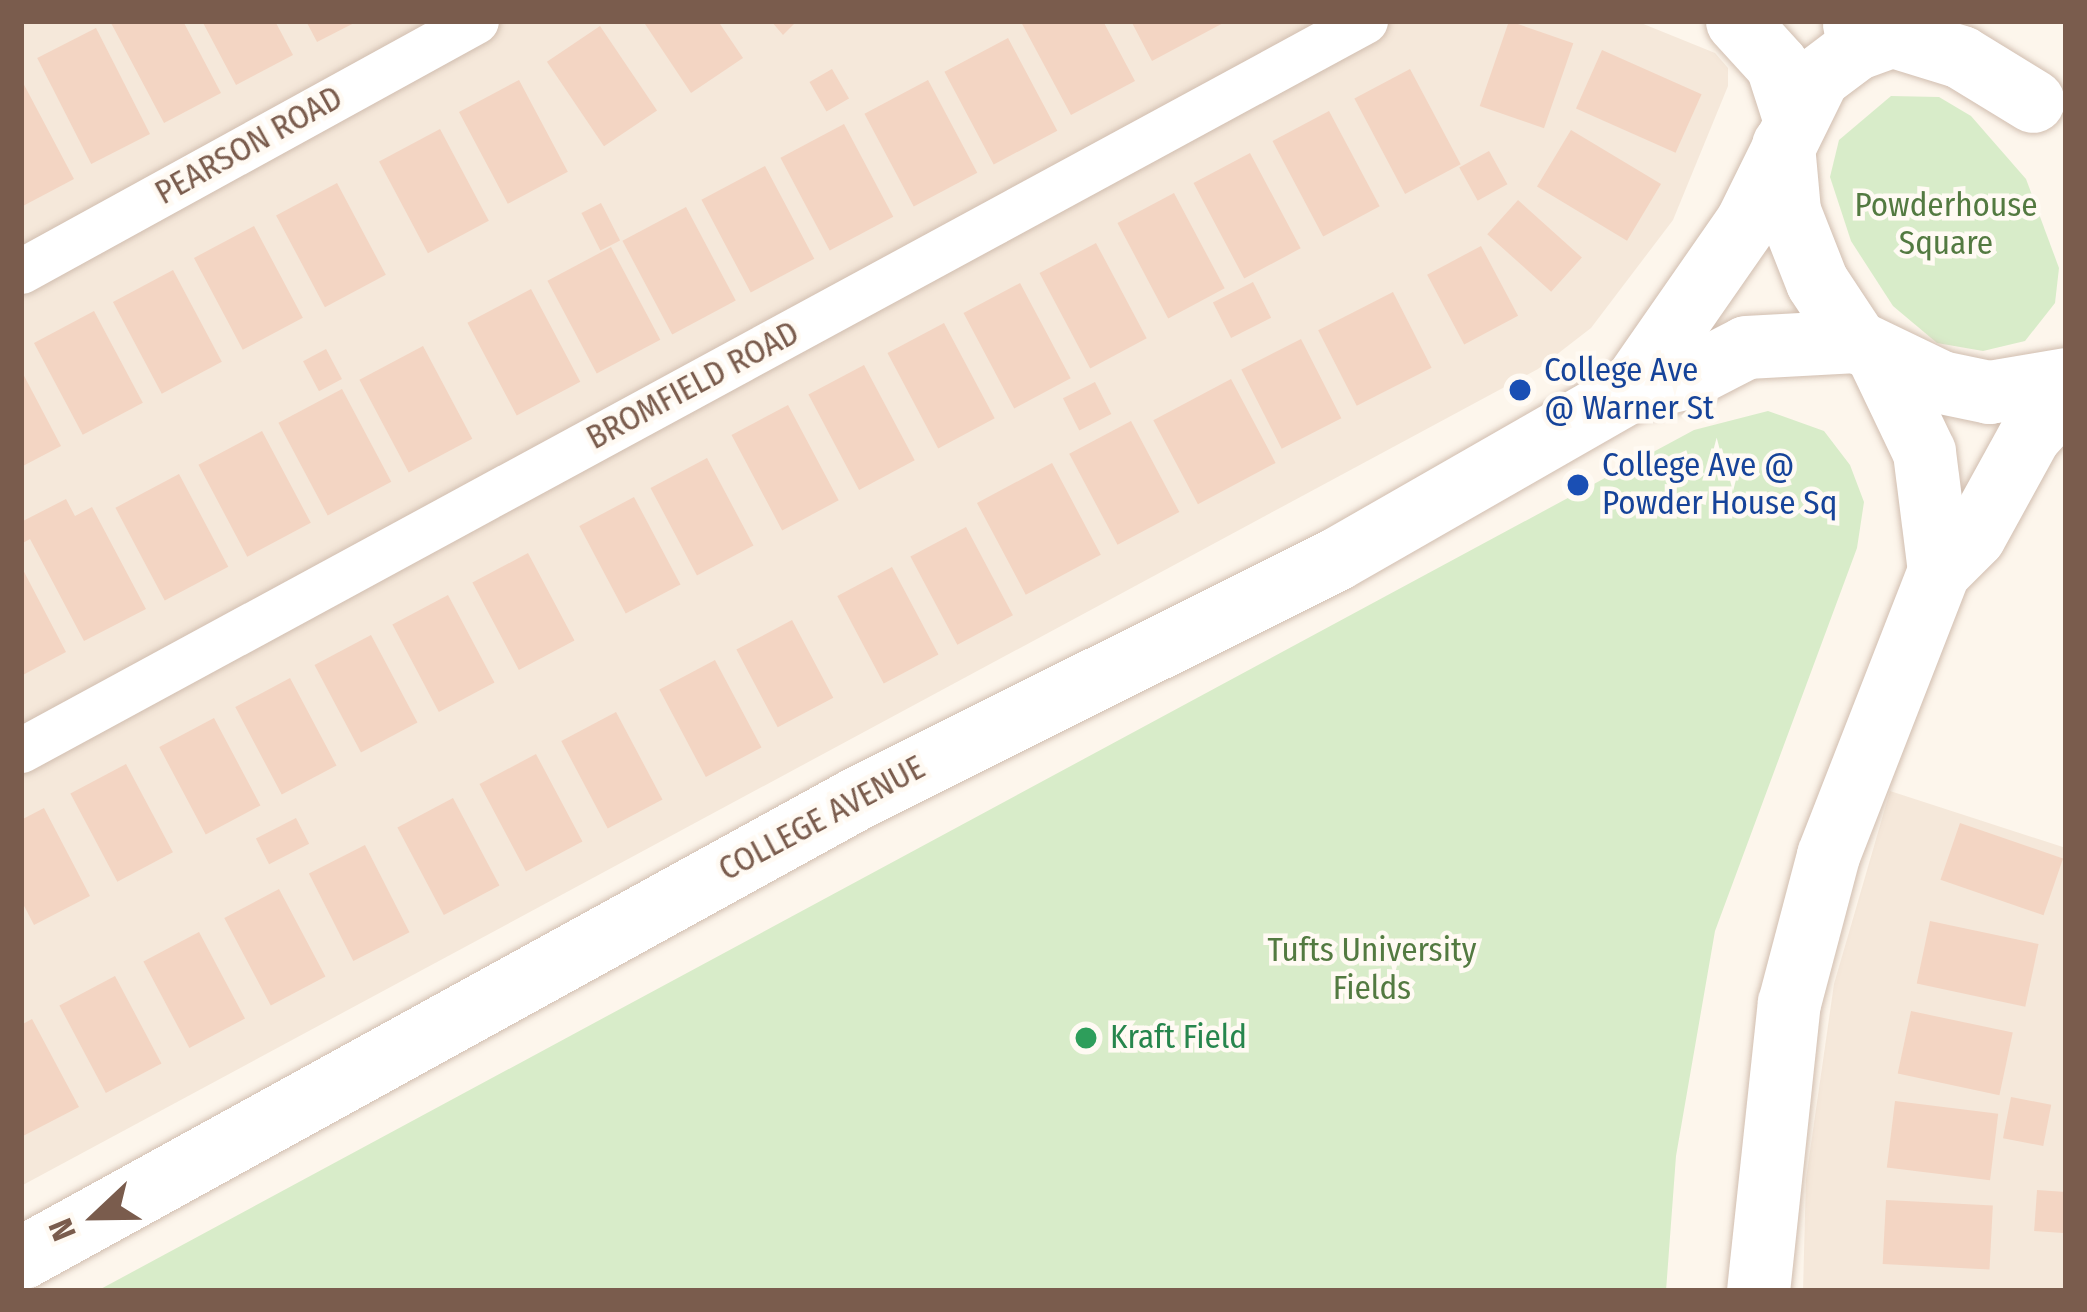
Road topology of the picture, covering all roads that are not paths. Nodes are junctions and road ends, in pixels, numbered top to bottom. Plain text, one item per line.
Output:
1 (476, 21) edge
2 (1364, 21) edge
3 (1737, 21) edge
4 (1982, 21) edge
5 (1828, 70) edge
6 (2049, 120) edge
7 (21, 271) edge
8 (1868, 349) junction
9 (2066, 379) edge
10 (1629, 392) junction
11 (2066, 395) edge
12 (1939, 571) junction
13 (21, 750) edge
14 (21, 1258) edge
15 (1758, 1291) edge

1 - 7 street, PEARSON ROAD
2 - 13 street, BROMFIELD ROAD
3 - 5 main road
4 - 6 main road
5 - 6 main road
5 - 8 main road
5 - 10 main road, COLLEGE AVENUE
8 - 9 main road
8 - 10 main road, COLLEGE AVENUE
8 - 12 main road
10 - 14 main road, COLLEGE AVENUE
11 - 12 main road
12 - 15 main road

